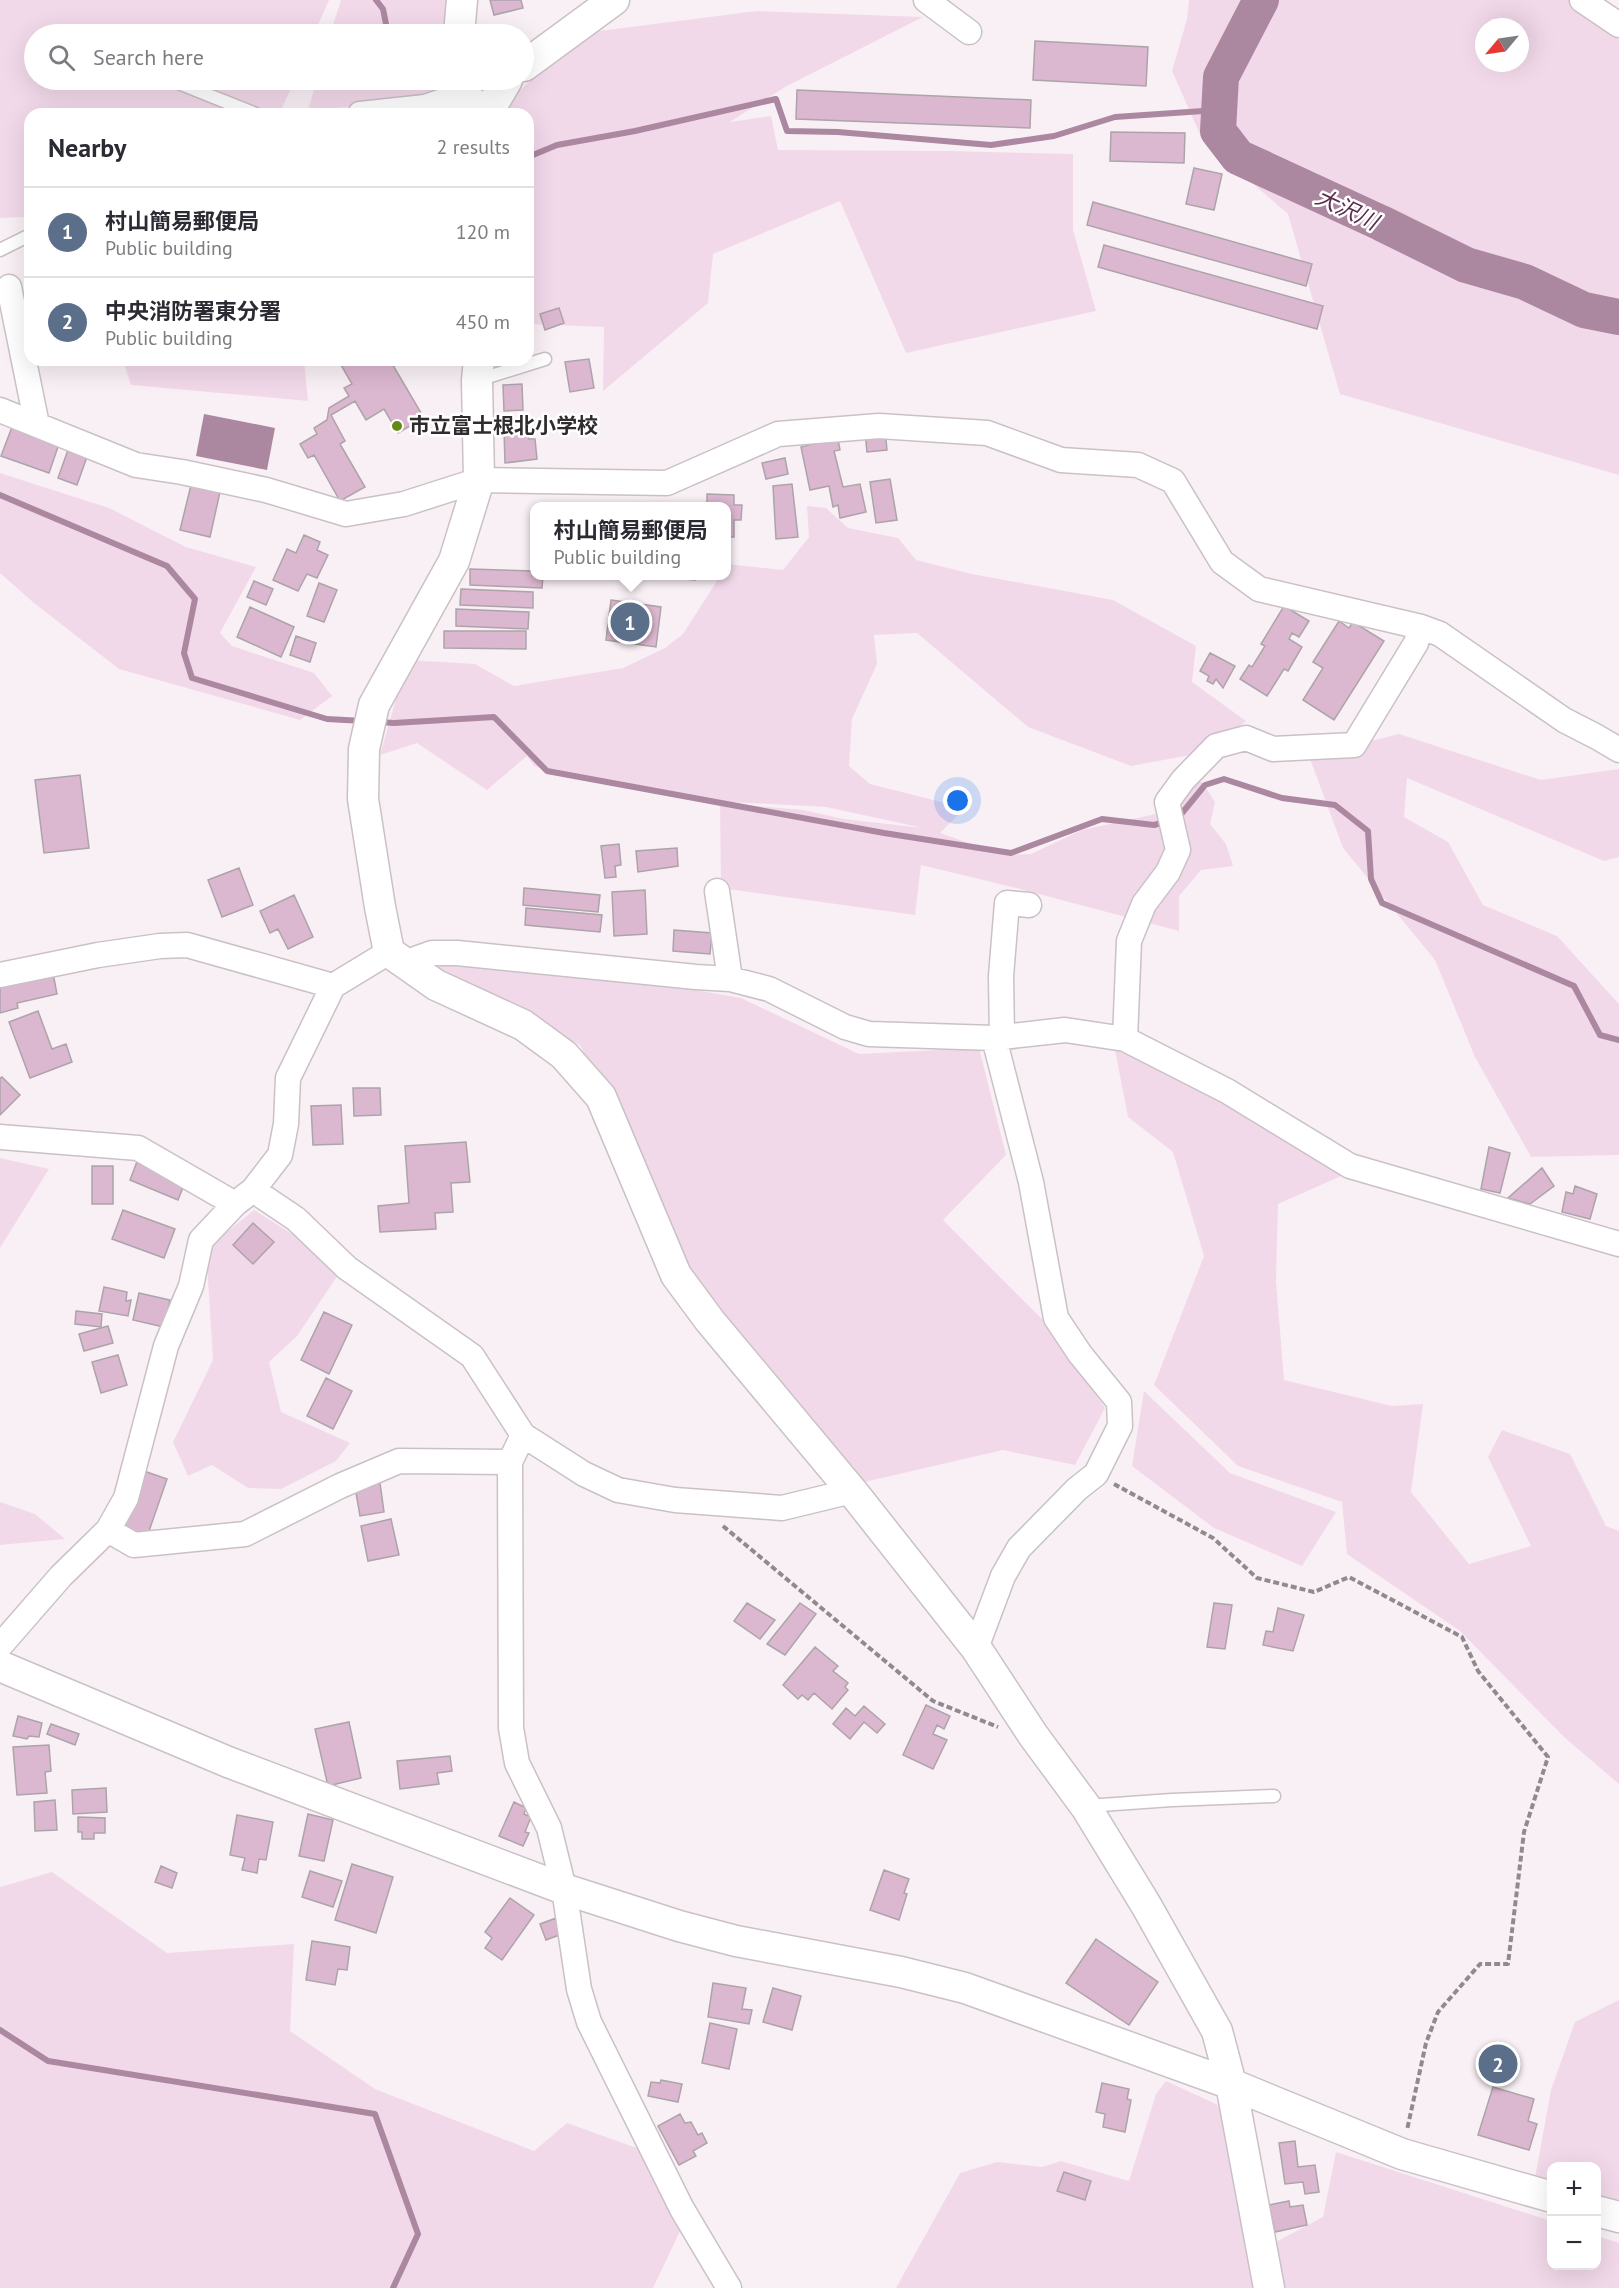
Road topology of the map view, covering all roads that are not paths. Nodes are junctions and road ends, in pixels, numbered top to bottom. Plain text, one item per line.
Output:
1 (462, 0) edge
2 (614, 0) edge
3 (926, 0) edge
4 (1582, 0) edge
5 (460, 24) edge
6 (1619, 25) edge
7 (969, 32) dead end
8 (534, 59) edge
9 (196, 90) edge
10 (455, 90) edge
11 (463, 90) edge
12 (501, 90) edge
13 (241, 108) edge
14 (416, 108) edge
15 (483, 108) edge
16 (491, 108) edge
17 (24, 239) edge
18 (0, 250) edge
19 (9, 287) dead end
20 (545, 359) dead end
21 (24, 361) edge
22 (534, 361) edge
23 (25, 366) edge
24 (502, 366) edge
25 (478, 370) edge
26 (0, 410) edge
27 (37, 425) junction
28 (479, 480) junction
29 (1421, 627) junction
30 (1619, 750) edge
31 (717, 891) dead end
32 (1029, 905) dead end
33 (397, 957) junction
34 (0, 975) edge
35 (730, 979) junction
36 (333, 986) junction
37 (998, 1038) junction
38 (1125, 1039) junction
39 (0, 1137) edge
40 (244, 1197) junction
41 (1619, 1244) edge
42 (523, 1435) junction
43 (510, 1462) junction
44 (852, 1491) junction
45 (108, 1530) junction
46 (0, 1646) edge
47 (976, 1648) junction
48 (0, 1666) edge
49 (1274, 1796) dead end
50 (1086, 1807) junction
51 (564, 1888) junction
52 (1230, 2084) junction
53 (1547, 2197) edge
54 (1601, 2212) edge
55 (1619, 2217) edge
56 (729, 2288) edge
57 (1269, 2288) edge

1 - 5 street
2 - 8 street
3 - 7 street
4 - 6 street
9 - 13 lane
10 - 14 street
11 - 15 street
12 - 16 street
17 - 18 lane
19 - 21 street
20 - 22 lane
23 - 27 street
24 - 25 lane
25 - 28 street
26 - 27 street
27 - 28 street
28 - 29 street
28 - 33 street
29 - 30 street
29 - 38 street
31 - 35 street
32 - 37 street
33 - 35 street
33 - 36 street
33 - 44 street
34 - 36 street
35 - 37 street
36 - 40 street
37 - 38 street
37 - 47 street
38 - 41 street
39 - 40 street
40 - 42 street
40 - 45 street
42 - 43 street
42 - 44 street
43 - 45 street
43 - 51 street
44 - 47 street
45 - 46 street
47 - 50 street
48 - 51 street
49 - 50 lane
50 - 52 street
51 - 52 street
51 - 56 street
52 - 53 street
52 - 57 street
54 - 55 street

